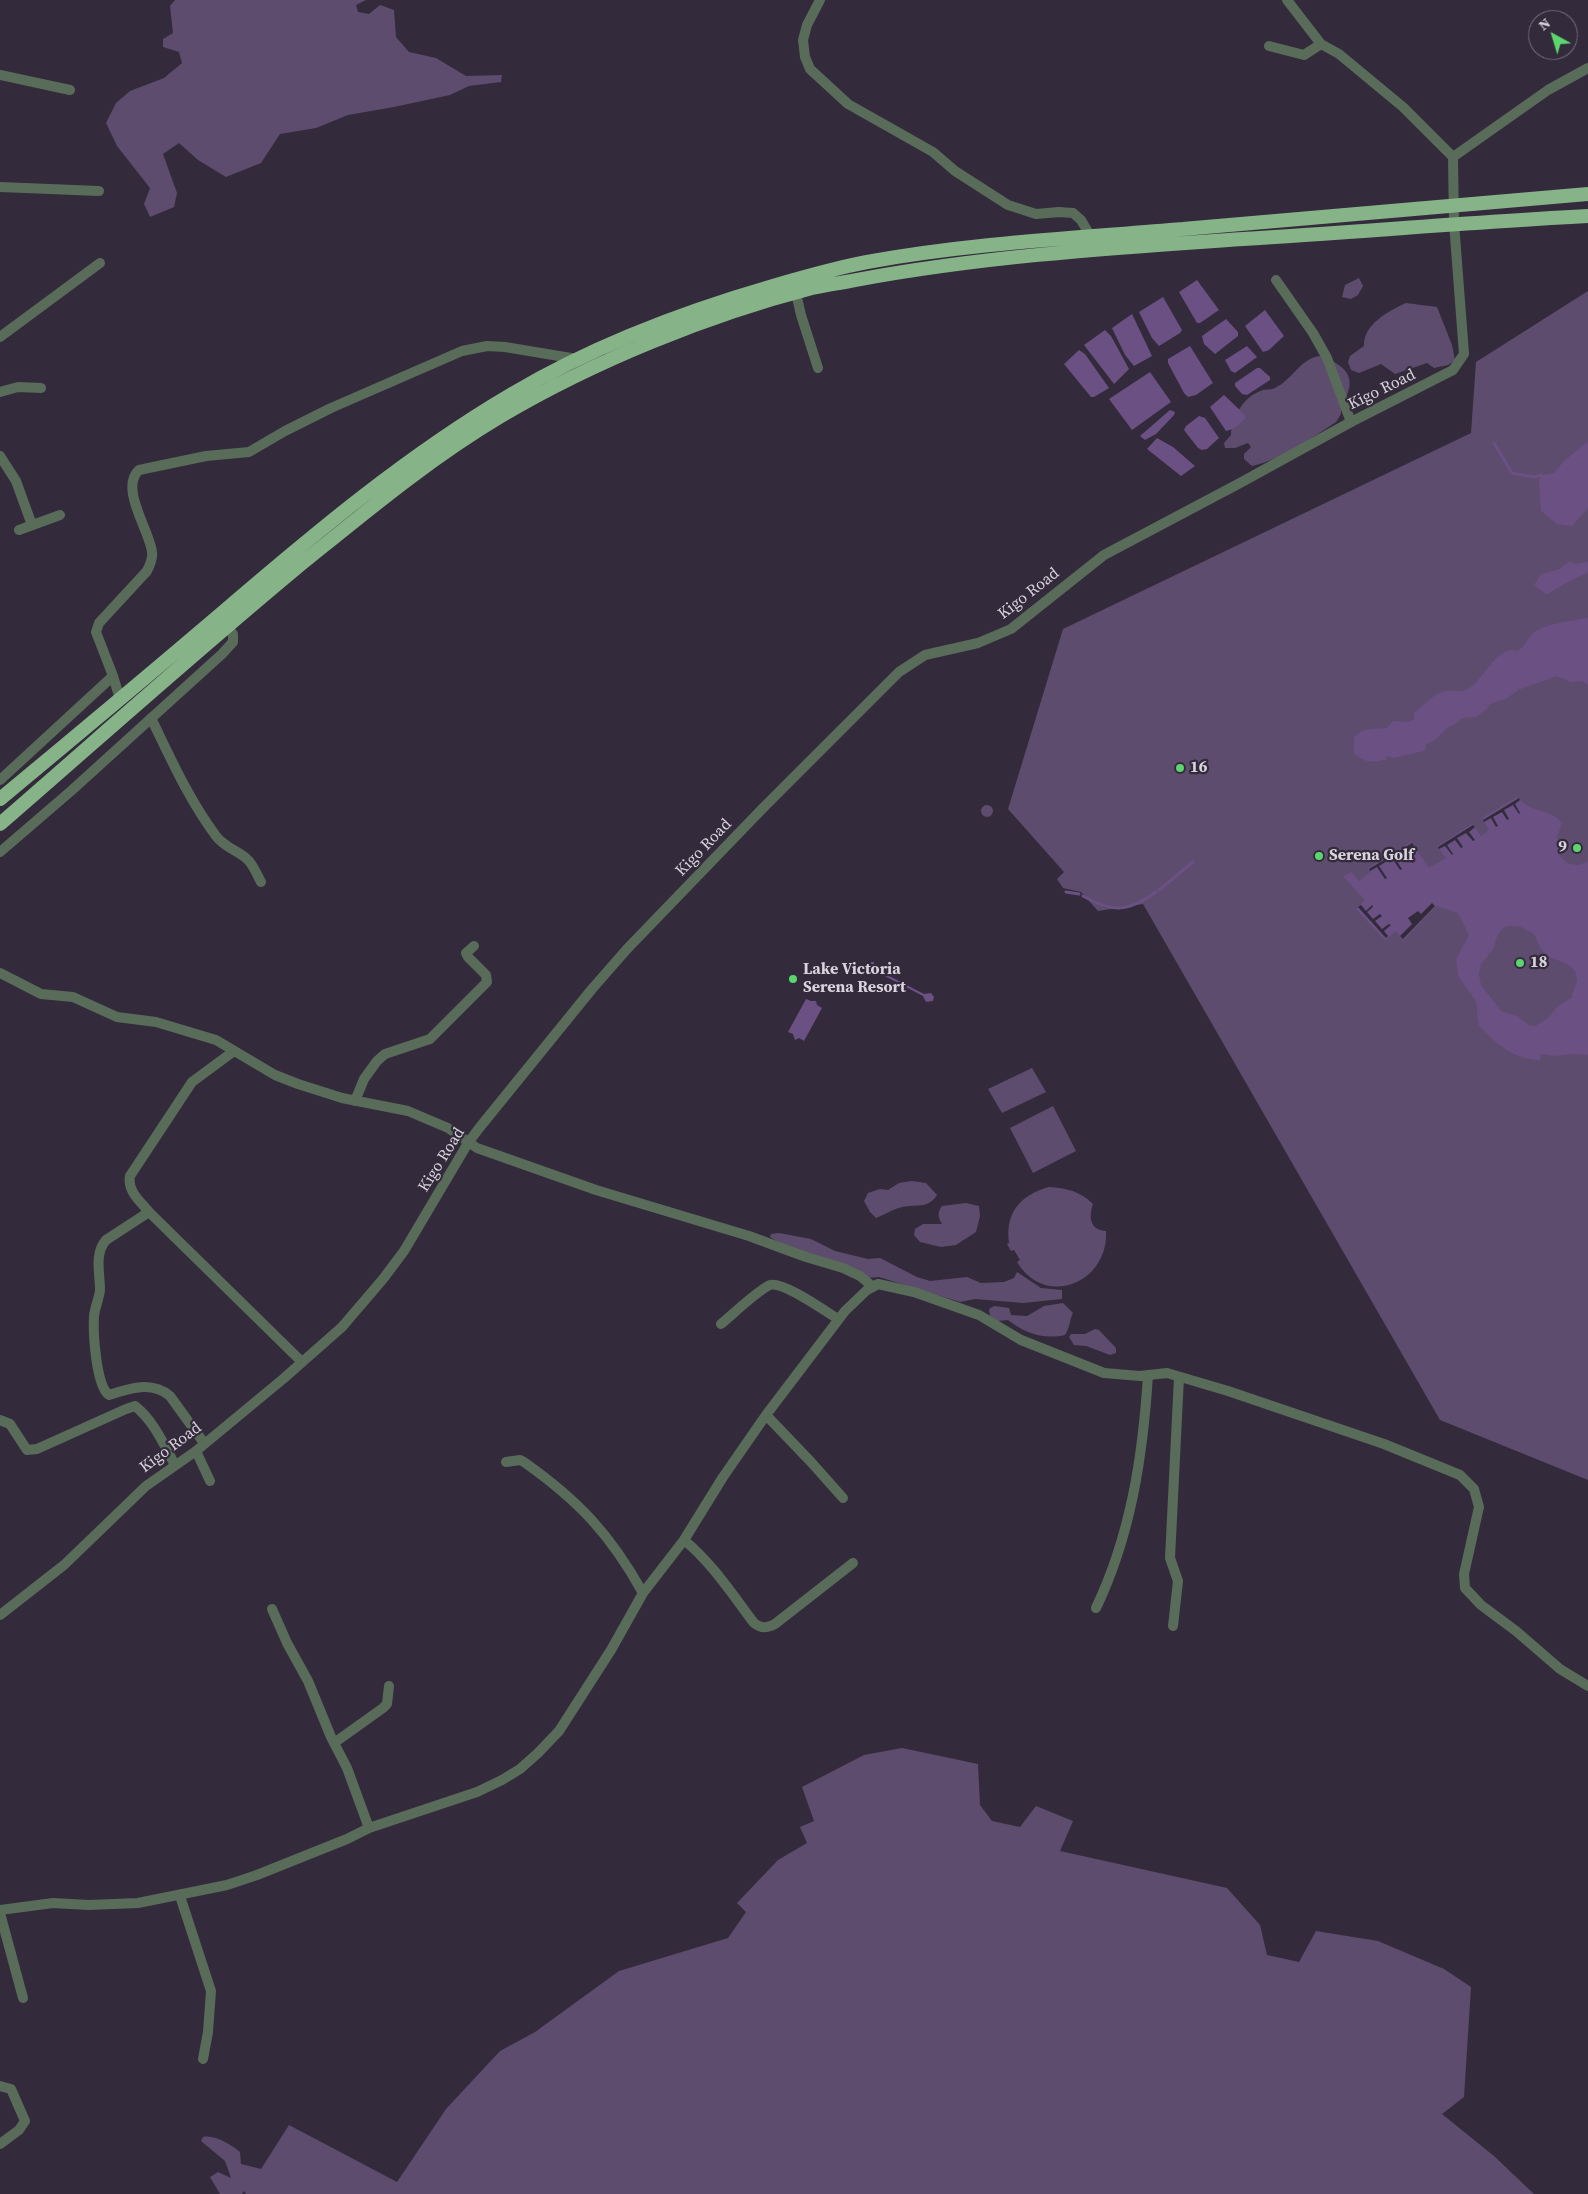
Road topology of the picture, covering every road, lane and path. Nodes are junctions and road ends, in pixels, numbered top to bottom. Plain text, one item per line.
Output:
1 (820, 0) edge
2 (1287, 0) edge
3 (1321, 44) junction
4 (1269, 46) dead end
5 (1588, 68) edge
6 (0, 75) edge
7 (70, 90) dead end
8 (1454, 157) junction
9 (0, 187) edge
10 (99, 191) dead end
11 (1588, 194) edge
12 (1454, 205) junction
13 (1588, 216) edge
14 (1454, 223) junction
15 (1091, 237) junction
16 (100, 263) dead end
17 (1276, 280) dead end
18 (796, 293) junction
19 (0, 337) edge
20 (577, 359) junction
21 (818, 368) dead end
22 (40, 388) dead end
23 (0, 392) edge
24 (1351, 422) junction
25 (0, 456) edge
26 (60, 515) dead end
27 (32, 525) junction
28 (19, 530) dead end
29 (227, 627) junction
30 (113, 676) junction
31 (120, 700) junction
32 (152, 718) junction
33 (0, 780) edge
34 (0, 799) edge
35 (1, 826) edge
36 (0, 852) edge
37 (261, 882) dead end
38 (474, 946) dead end
39 (0, 973) edge
40 (234, 1051) junction
41 (354, 1101) junction
42 (468, 1143) junction
43 (149, 1212) junction
44 (872, 1286) junction
45 (838, 1319) junction
46 (721, 1324) dead end
47 (302, 1362) junction
48 (1148, 1375) junction
49 (1179, 1377) junction
50 (766, 1415) junction
51 (0, 1420) edge
52 (204, 1443) junction
53 (196, 1451) junction
54 (506, 1462) dead end
55 (175, 1466) junction
56 (210, 1481) dead end
57 (843, 1498) dead end
58 (684, 1540) junction
59 (853, 1563) dead end
60 (643, 1594) junction
61 (1096, 1608) dead end
62 (272, 1609) dead end
63 (0, 1615) edge
64 (1173, 1626) dead end
65 (389, 1686) dead end
66 (1588, 1686) edge
67 (334, 1743) junction
68 (369, 1828) junction
69 (180, 1896) junction
70 (0, 1911) edge
71 (23, 1998) dead end
72 (204, 2059) dead end
73 (0, 2086) edge
74 (0, 2144) edge

1 - 15 street
2 - 3 street
3 - 4 street
3 - 8 street
5 - 8 street
6 - 7 street
8 - 12 street, Kigo Road
9 - 10 street
11 - 12 highway
12 - 14 street, Kigo Road
12 - 15 highway
13 - 14 highway
14 - 18 highway
14 - 24 street, Kigo Road
15 - 20 highway
16 - 19 street
17 - 24 street
18 - 21 street
18 - 29 highway
20 - 30 street
20 - 31 highway
22 - 23 street
24 - 42 street, Kigo Road
25 - 27 street
26 - 27 street
27 - 28 street
29 - 32 street
29 - 35 highway
30 - 31 street
30 - 33 street
31 - 34 highway
32 - 36 street
32 - 37 street
38 - 41 street
39 - 40 street
40 - 41 street
40 - 43 street
41 - 42 street
42 - 44 street
42 - 47 street, Kigo Road
43 - 47 street
43 - 52 street
44 - 45 street
44 - 48 street
45 - 46 street
45 - 50 street
47 - 52 street, Kigo Road
48 - 49 street
48 - 61 street
49 - 64 street
49 - 66 street
50 - 57 street
50 - 58 street
51 - 55 street
52 - 53 street, Kigo Road
53 - 55 street, Kigo Road
53 - 56 street
54 - 60 street
55 - 63 street, Kigo Road
58 - 59 street
58 - 60 street
60 - 68 street
62 - 67 street
65 - 67 street
67 - 68 street
68 - 69 street
69 - 70 street
69 - 72 street
70 - 71 street
73 - 74 street

